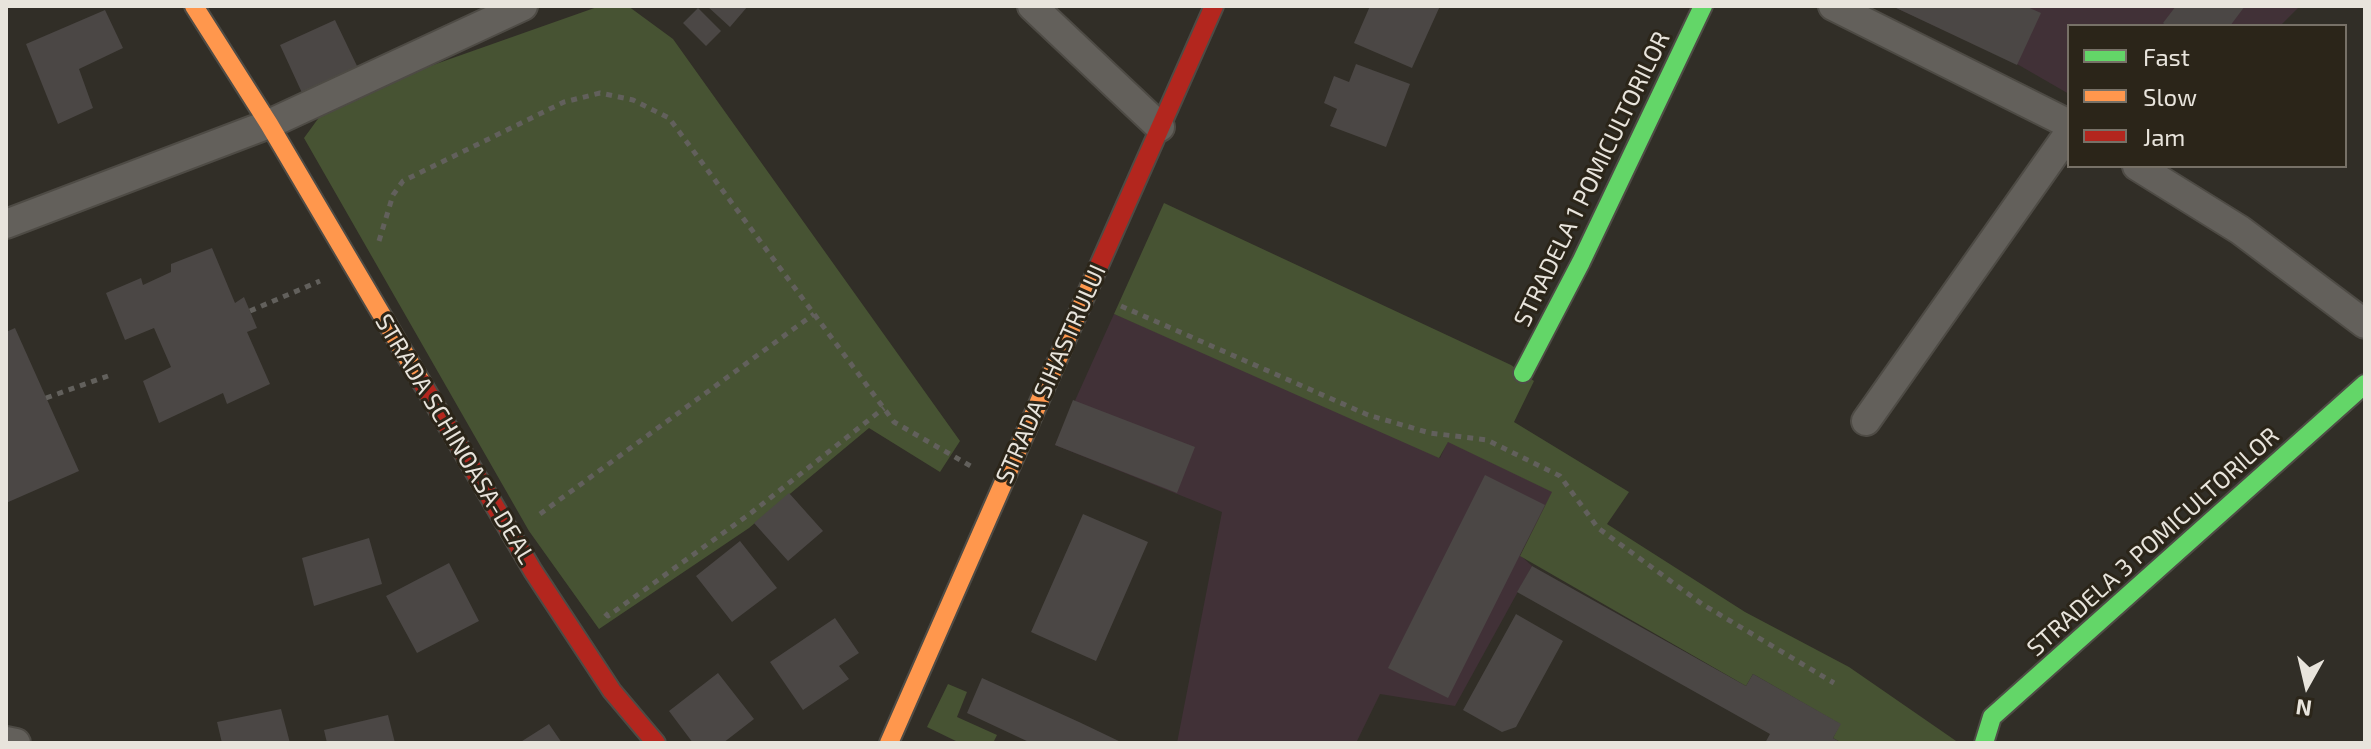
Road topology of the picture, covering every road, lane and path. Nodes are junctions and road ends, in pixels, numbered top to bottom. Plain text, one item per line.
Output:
1 (194, 6) edge
2 (523, 6) edge
3 (1032, 6) edge
4 (1214, 6) edge
5 (1703, 6) edge
6 (1833, 6) edge
7 (2067, 123) edge
8 (269, 124) junction
9 (1160, 127) junction
10 (2067, 136) edge
11 (2140, 168) edge
12 (6, 224) edge
13 (378, 245) dead end
14 (328, 277) dead end
15 (1088, 291) junction
16 (250, 311) dead end
17 (814, 314) junction
18 (2365, 324) edge
19 (1523, 373) dead end
20 (108, 376) dead end
21 (2365, 384) edge
22 (46, 398) dead end
23 (884, 408) junction
24 (1866, 421) dead end
25 (1002, 485) junction
26 (536, 517) dead end
27 (608, 616) dead end
28 (1834, 683) dead end
29 (6, 741) edge
30 (16, 743) edge
31 (656, 743) edge
32 (889, 743) edge
33 (1984, 743) edge

1 - 8 street, STRADA SCHINOASA-DEAL
2 - 8 street
3 - 9 street
4 - 9 street, STRADA SIHASTRULUI
5 - 19 street, STRADELA 1 POMICULTORILOR
6 - 7 street
8 - 12 street
8 - 31 street, STRADA SCHINOASA-DEAL
9 - 15 street, STRADA SIHASTRULUI
10 - 24 street
11 - 18 street
13 - 17 path
14 - 16 path
15 - 25 street, STRADA SIHASTRULUI
15 - 28 path
17 - 23 path
17 - 26 path
20 - 22 path
21 - 33 street, STRADELA 3 POMICULTORILOR
23 - 25 path
23 - 27 path
25 - 32 street, STRADA SIHASTRULUI
29 - 30 street

